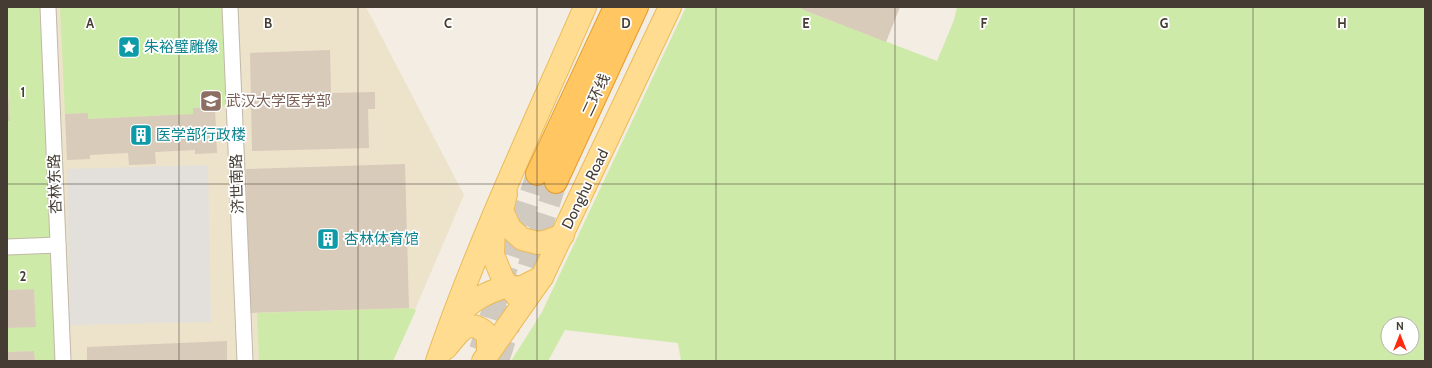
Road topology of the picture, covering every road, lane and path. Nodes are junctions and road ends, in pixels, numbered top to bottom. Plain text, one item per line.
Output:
1 (48, 7) edge
2 (230, 7) edge
3 (586, 7) edge
4 (615, 7) edge
5 (637, 7) edge
6 (670, 7) edge
7 (512, 172) junction
8 (494, 212) junction
9 (562, 235) junction
10 (58, 245) junction
11 (7, 247) edge
12 (542, 277) junction
13 (508, 286) junction
14 (518, 311) junction
15 (454, 318) junction
16 (486, 357) edge
17 (438, 359) edge
18 (63, 361) edge
19 (244, 361) edge

1 - 10 street, 杏林东路
2 - 19 street, 济世南路
3 - 7 main road
4 - 5 highway, 二环线
6 - 9 main road, Donghu Road
7 - 8 main road
7 - 9 main road
8 - 13 main road
8 - 15 main road
9 - 12 main road, Donghu Road
10 - 11 street
10 - 18 street, 杏林东路
12 - 13 main road
12 - 14 main road, Donghu Road
13 - 14 main road
13 - 15 main road
14 - 16 main road, Donghu Road
15 - 17 main road
16 - 17 main road

